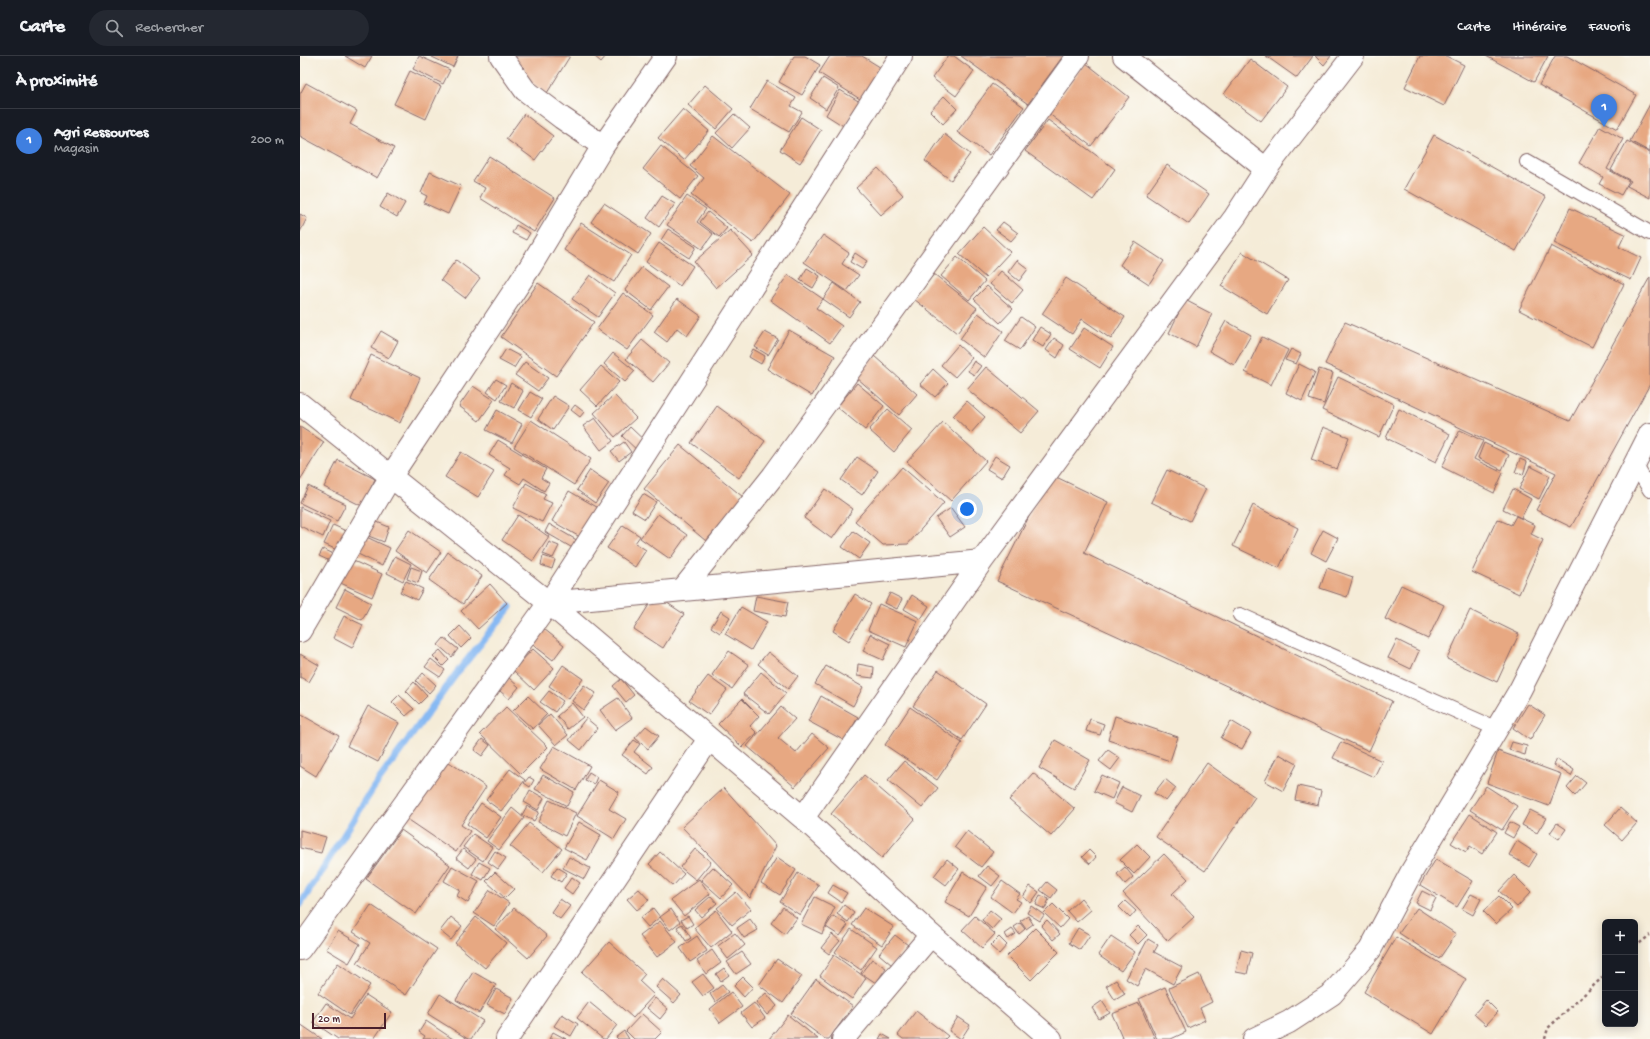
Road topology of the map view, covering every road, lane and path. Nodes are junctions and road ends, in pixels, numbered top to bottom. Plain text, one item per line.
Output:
1 (501, 56) edge
2 (666, 56) edge
3 (901, 56) edge
4 (1078, 56) edge
5 (1124, 56) edge
6 (1353, 56) edge
7 (603, 146) junction
8 (1527, 162) dead end
9 (1266, 169) junction
10 (1650, 233) edge
11 (300, 404) edge
12 (1650, 434) edge
13 (1642, 468) edge
14 (392, 476) junction
15 (1650, 490) edge
16 (982, 561) junction
17 (683, 589) junction
18 (549, 603) junction
19 (1240, 615) dead end
20 (300, 631) edge
21 (1497, 729) junction
22 (709, 739) junction
23 (803, 818) junction
24 (931, 935) junction
25 (1650, 935) edge
26 (1638, 945) edge
27 (300, 949) edge
28 (1602, 978) edge
29 (507, 1039) edge
30 (844, 1039) edge
31 (1051, 1039) edge
32 (1255, 1039) edge
33 (1545, 1039) edge

1 - 7 street
2 - 7 street
3 - 18 street
4 - 17 street
5 - 9 street
6 - 9 street
7 - 14 street
8 - 10 lane
9 - 16 street
11 - 14 street
12 - 13 street
13 - 15 lane
13 - 21 street
14 - 18 street
14 - 20 street
16 - 17 street
16 - 23 street
17 - 18 street
18 - 22 street
18 - 27 street
19 - 21 lane
21 - 32 street
22 - 23 street
22 - 29 street
23 - 24 street
24 - 30 street
24 - 31 street
25 - 26 path
28 - 33 path

